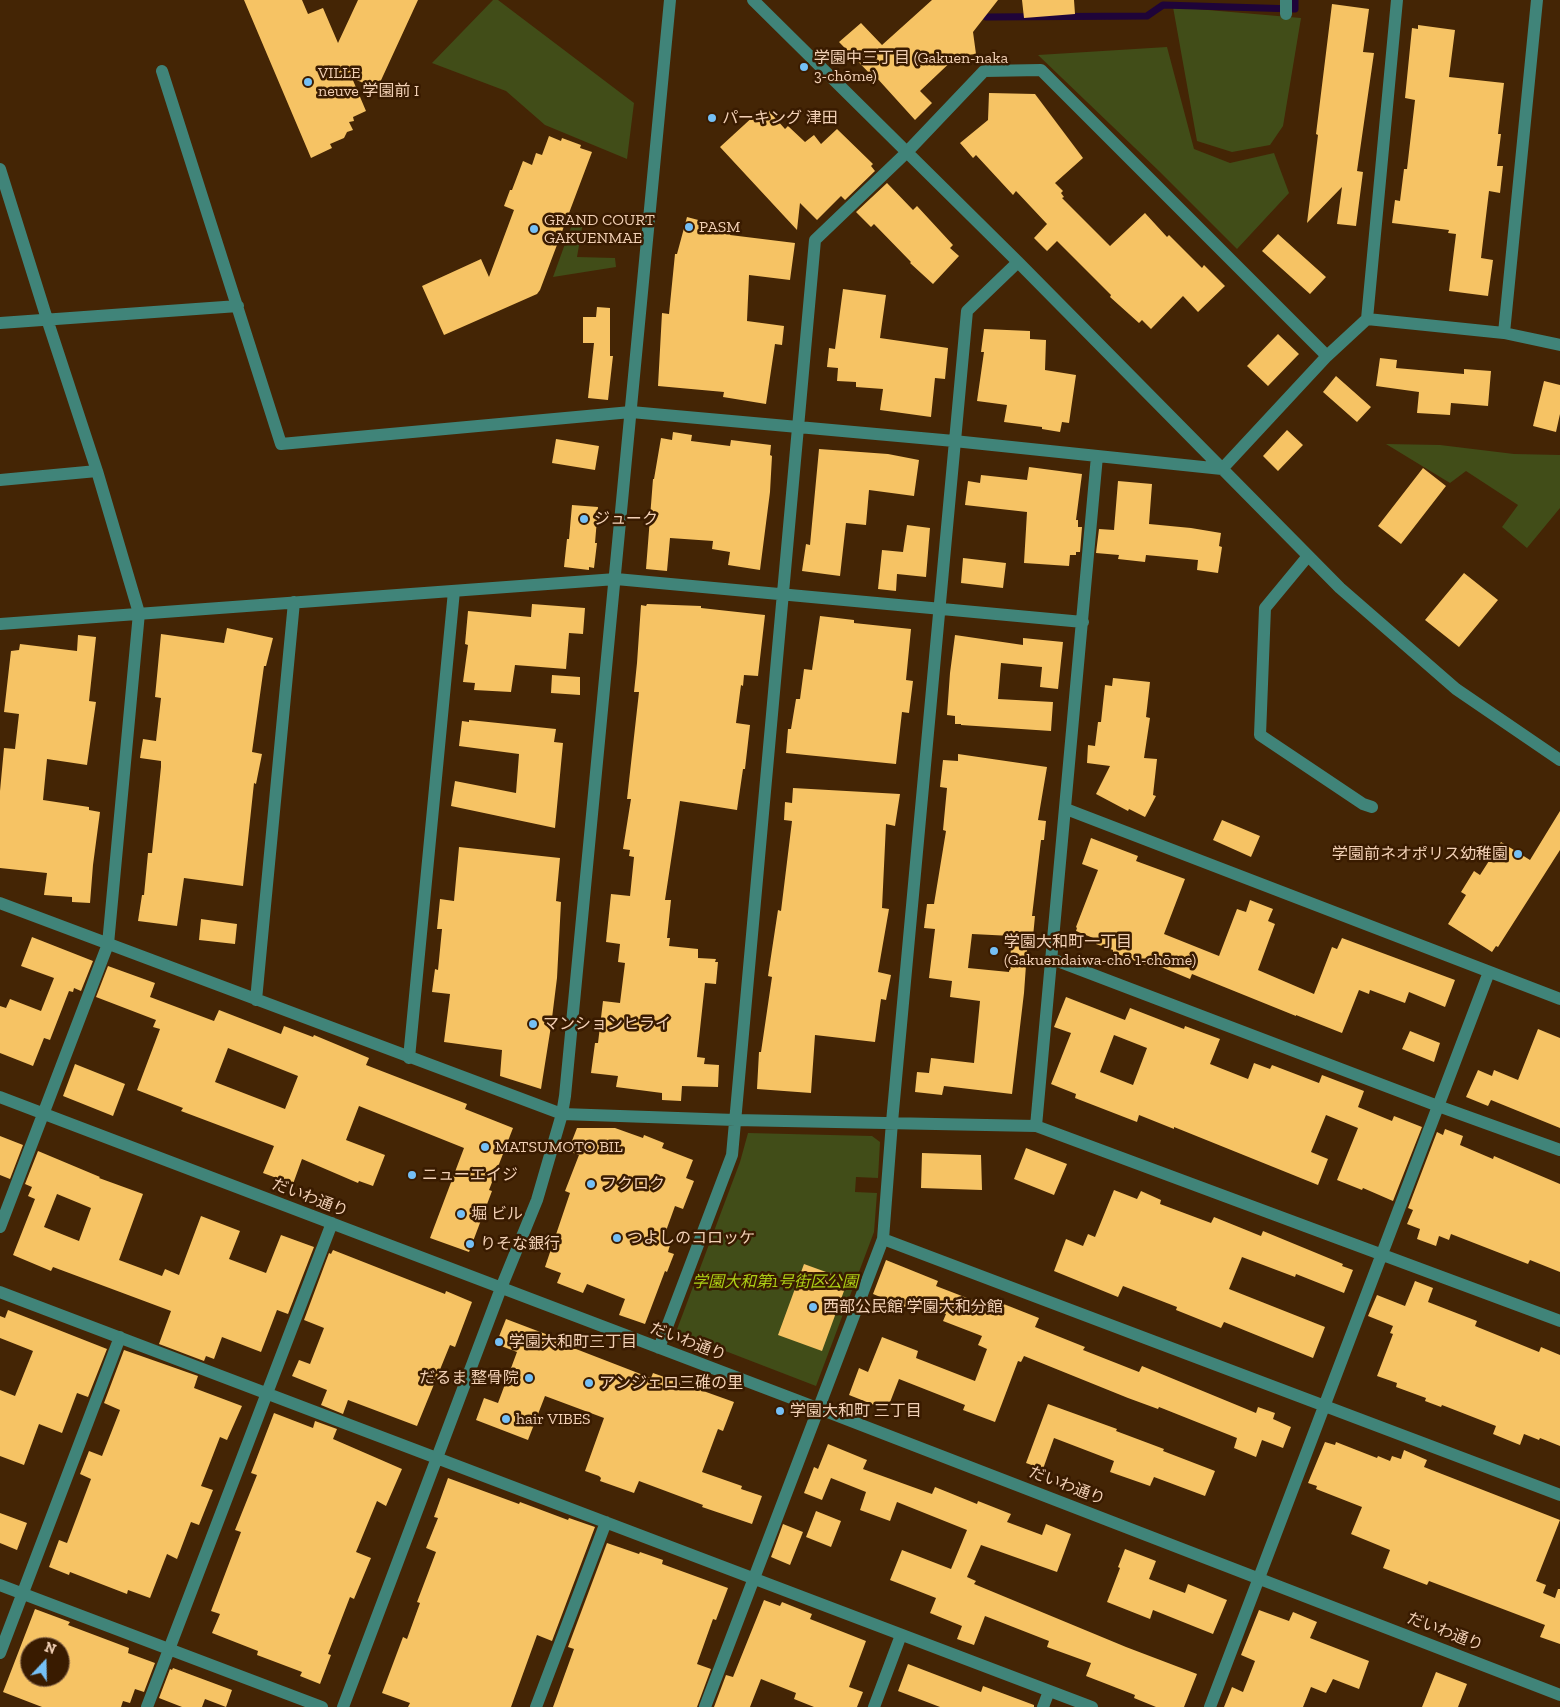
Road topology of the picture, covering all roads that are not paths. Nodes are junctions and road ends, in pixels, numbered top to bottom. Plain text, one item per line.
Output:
1 (670, 0) edge
2 (754, 0) edge
3 (1286, 0) edge
4 (1397, 0) edge
5 (1537, 0) edge
6 (1286, 14) dead end
7 (162, 71) dead end
8 (906, 152) junction
9 (0, 170) edge
10 (1018, 262) junction
11 (238, 306) junction
12 (1367, 319) junction
13 (47, 320) junction
14 (0, 323) edge
15 (1504, 333) junction
16 (1560, 345) edge
17 (1327, 356) junction
18 (631, 412) junction
19 (798, 427) junction
20 (954, 442) junction
21 (1097, 456) junction
22 (1222, 469) junction
23 (97, 472) junction
24 (0, 480) edge
25 (1308, 556) junction
26 (616, 579) junction
27 (454, 591) junction
28 (784, 594) junction
29 (294, 602) junction
30 (939, 608) junction
31 (139, 613) junction
32 (1083, 622) junction
33 (0, 624) edge
34 (1560, 760) edge
35 (1372, 807) dead end
36 (1066, 809) junction
37 (0, 903) edge
38 (108, 944) junction
39 (1052, 959) junction
40 (1489, 972) junction
41 (1560, 999) edge
42 (256, 1000) junction
43 (409, 1058) junction
44 (0, 1097) edge
45 (1438, 1106) junction
46 (44, 1114) junction
47 (562, 1114) junction
48 (734, 1120) junction
49 (892, 1122) junction
50 (1036, 1126) junction
51 (1560, 1150) edge
52 (332, 1223) junction
53 (0, 1227) edge
54 (883, 1239) junction
55 (1381, 1255) junction
56 (502, 1288) junction
57 (0, 1292) edge
58 (1560, 1321) edge
59 (120, 1337) junction
60 (659, 1348) junction
61 (267, 1393) junction
62 (1324, 1407) junction
63 (818, 1408) junction
64 (437, 1458) junction
65 (1560, 1496) edge
66 (606, 1522) junction
67 (1259, 1577) junction
68 (754, 1578) junction
69 (0, 1585) edge
70 (23, 1593) junction
71 (902, 1634) junction
72 (170, 1649) junction
73 (0, 1653) edge
74 (1049, 1691) junction
75 (1560, 1694) edge
76 (147, 1707) edge
77 (322, 1707) edge
78 (343, 1707) edge
79 (536, 1707) edge
80 (705, 1707) edge
81 (874, 1707) edge
82 (1043, 1707) edge
83 (1092, 1707) edge
84 (1210, 1707) edge

1 - 18 street
2 - 8 street
3 - 6 street
4 - 12 street
5 - 15 street
7 - 11 street
8 - 10 street
8 - 17 street
8 - 19 street
9 - 13 street
10 - 20 street
10 - 22 street
11 - 13 street
11 - 18 street
12 - 15 street
12 - 17 street
13 - 14 street
13 - 23 street
15 - 16 street
17 - 22 street
18 - 19 street
18 - 26 street
19 - 20 street
19 - 28 street
20 - 21 street
20 - 30 street
21 - 22 street
21 - 32 street
22 - 25 street
23 - 24 street
23 - 31 street
25 - 34 street
25 - 35 street
26 - 27 street
26 - 28 street
26 - 47 street
27 - 29 street
27 - 43 street
28 - 30 street
28 - 48 street
29 - 31 street
29 - 42 street
30 - 32 street
30 - 49 street
31 - 33 street
31 - 38 street
32 - 36 street
36 - 39 street
36 - 40 street
37 - 38 street
38 - 42 street
38 - 46 street
39 - 45 street
39 - 50 street
40 - 41 street
40 - 45 street
42 - 43 street
43 - 47 street
44 - 46 street, だいわ通り
45 - 51 street
45 - 55 street
46 - 52 street, だいわ通り
46 - 53 street
47 - 48 street
47 - 56 street
48 - 49 street
48 - 60 street
49 - 50 street
49 - 54 street
50 - 55 street
52 - 56 street, だいわ通り
52 - 61 street
54 - 62 street
54 - 63 street
55 - 58 street
55 - 62 street
56 - 60 street, だいわ通り
56 - 64 street
57 - 59 street
59 - 61 street
59 - 70 street
60 - 63 street, だいわ通り
61 - 64 street
61 - 72 street
62 - 65 street
62 - 67 street
63 - 67 street, だいわ通り
63 - 68 street
64 - 66 street
64 - 78 street
66 - 68 street
66 - 79 street
67 - 75 street, だいわ通り
67 - 84 street
68 - 71 street
68 - 80 street
69 - 70 street
70 - 72 street
70 - 73 street
71 - 74 street
71 - 81 street
72 - 76 street
72 - 77 street
74 - 82 street
74 - 83 street

